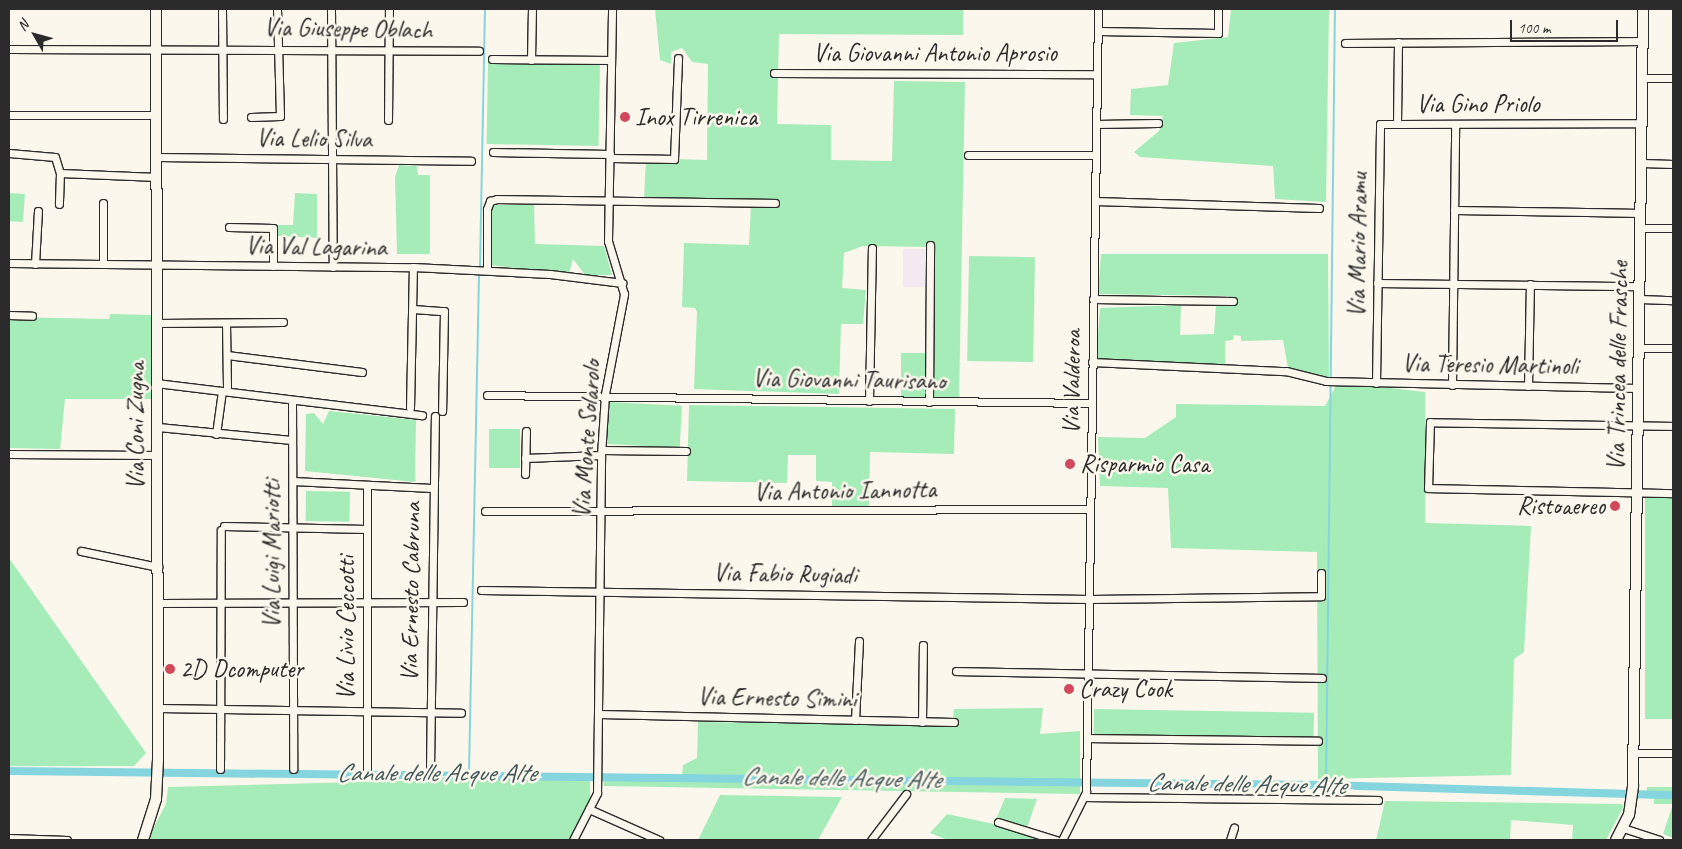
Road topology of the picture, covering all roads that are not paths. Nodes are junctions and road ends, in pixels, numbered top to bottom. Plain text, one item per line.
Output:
1 (156, 9) edge
2 (222, 9) edge
3 (277, 9) edge
4 (332, 9) edge
5 (389, 9) edge
6 (532, 9) edge
7 (612, 9) edge
8 (1098, 9) edge
9 (1218, 9) edge
10 (1643, 9) edge
11 (1098, 31) junction
12 (1643, 40) junction
13 (1398, 42) junction
14 (1345, 43) dead end
15 (156, 47) junction
16 (222, 48) junction
17 (278, 48) junction
18 (9, 49) edge
19 (332, 49) junction
20 (389, 50) junction
21 (480, 51) dead end
22 (678, 58) dead end
23 (492, 59) dead end
24 (531, 60) junction
25 (611, 60) junction
26 (774, 73) dead end
27 (1097, 74) junction
28 (1643, 78) junction
29 (1673, 78) edge
30 (9, 115) edge
31 (156, 115) junction
32 (251, 116) dead end
33 (222, 119) dead end
34 (388, 120) dead end
35 (1158, 123) dead end
36 (1642, 123) junction
37 (1096, 124) junction
38 (1396, 124) junction
39 (1455, 125) junction
40 (493, 152) dead end
41 (9, 153) edge
42 (1096, 155) junction
43 (610, 156) junction
44 (968, 156) dead end
45 (157, 157) junction
46 (335, 159) junction
47 (471, 160) dead end
48 (1642, 163) junction
49 (1673, 164) edge
50 (60, 173) junction
51 (157, 177) junction
52 (1095, 201) junction
53 (610, 202) junction
54 (103, 203) dead end
55 (775, 203) dead end
56 (59, 204) dead end
57 (1319, 208) dead end
58 (1454, 210) junction
59 (38, 211) dead end
60 (1641, 213) junction
61 (229, 227) dead end
62 (1641, 228) junction
63 (1673, 228) edge
64 (930, 245) dead end
65 (872, 248) dead end
66 (9, 263) edge
67 (35, 264) junction
68 (103, 264) junction
69 (156, 265) junction
70 (272, 266) junction
71 (333, 267) junction
72 (413, 267) junction
73 (487, 270) junction
74 (622, 283) junction
75 (1377, 283) junction
76 (1453, 284) junction
77 (1530, 284) junction
78 (1640, 286) junction
79 (1094, 298) junction
80 (1640, 299) junction
81 (1232, 300) dead end
82 (1673, 300) edge
83 (413, 309) junction
84 (9, 316) edge
85 (32, 316) dead end
86 (283, 322) dead end
87 (157, 323) junction
88 (226, 323) junction
89 (1640, 348) junction
90 (1673, 348) edge
91 (227, 355) junction
92 (1092, 362) junction
93 (362, 372) dead end
94 (156, 383) junction
95 (1376, 383) junction
96 (1452, 385) junction
97 (1528, 386) junction
98 (1639, 388) junction
99 (224, 389) junction
100 (605, 394) junction
101 (487, 395) dead end
102 (292, 400) junction
103 (869, 401) junction
104 (929, 402) junction
105 (1092, 403) junction
106 (410, 408) dead end
107 (442, 411) dead end
108 (422, 415) dead end
109 (435, 416) dead end
110 (1638, 424) junction
111 (1673, 426) edge
112 (158, 427) junction
113 (526, 430) dead end
114 (216, 434) junction
115 (292, 440) junction
116 (686, 451) dead end
117 (602, 452) junction
118 (9, 454) edge
119 (157, 455) junction
120 (525, 458) junction
121 (525, 474) dead end
122 (293, 481) junction
123 (367, 486) junction
124 (432, 488) junction
125 (1638, 492) junction
126 (1673, 493) edge
127 (1090, 509) junction
128 (485, 511) dead end
129 (600, 513) junction
130 (292, 528) junction
131 (367, 529) junction
132 (81, 551) dead end
133 (158, 567) junction
134 (1321, 573) dead end
135 (481, 590) dead end
136 (600, 590) junction
137 (1089, 599) junction
138 (158, 602) junction
139 (221, 602) junction
140 (292, 602) junction
141 (367, 602) junction
142 (432, 602) junction
143 (463, 602) dead end
144 (859, 642) dead end
145 (923, 645) dead end
146 (956, 671) dead end
147 (1088, 671) junction
148 (1322, 678) dead end
149 (158, 708) junction
150 (219, 709) junction
151 (292, 711) junction
152 (366, 712) junction
153 (429, 713) junction
154 (461, 713) dead end
155 (599, 714) junction
156 (855, 720) junction
157 (922, 722) junction
158 (954, 722) dead end
159 (1086, 738) junction
160 (1318, 741) dead end
161 (1634, 753) junction
162 (1673, 753) edge
163 (220, 769) dead end
164 (293, 769) dead end
165 (430, 769) dead end
166 (367, 771) dead end
167 (906, 794) dead end
168 (1085, 795) junction
169 (1378, 800) dead end
170 (589, 809) junction
171 (998, 822) dead end
172 (1234, 828) dead end
173 (1623, 828) junction
174 (9, 838) edge
175 (67, 840) edge
176 (143, 840) edge
177 (573, 840) edge
178 (659, 840) edge
179 (871, 840) edge
180 (1056, 840) edge
181 (1062, 840) edge
182 (1230, 840) edge
183 (1616, 840) edge
184 (1659, 840) edge

1 - 15 street, Via Coni Zugna
2 - 16 street
3 - 17 street
4 - 19 street
5 - 20 street
6 - 24 street
7 - 25 street, Via Monte Solarolo
8 - 11 street, Via Valderoa
9 - 11 street
10 - 12 street, Via Trincea delle Frasche
11 - 27 street, Via Valderoa
12 - 13 street
12 - 28 street, Via Trincea delle Frasche
13 - 14 street
13 - 38 street, Via Gino Priolo
15 - 16 street, Via Giuseppe Oblach
15 - 18 street, Via Giuseppe Oblach
15 - 31 street, Via Coni Zugna
16 - 17 street, Via Giuseppe Oblach
16 - 33 street
17 - 19 street, Via Giuseppe Oblach
17 - 32 street
19 - 20 street, Via Giuseppe Oblach
19 - 46 street
20 - 21 street, Via Giuseppe Oblach
20 - 34 street
22 - 43 street
23 - 24 street
24 - 25 street
25 - 43 street, Via Monte Solarolo
26 - 27 street, Via Giovanni Antonio Aprosio
27 - 37 street, Via Valderoa
28 - 29 street
28 - 36 street, Via Trincea delle Frasche
30 - 31 street
31 - 45 street, Via Coni Zugna
35 - 37 street
36 - 39 street, Via Gino Priolo
36 - 48 street, Via Trincea delle Frasche
37 - 42 street, Via Valderoa
38 - 39 street, Via Gino Priolo
38 - 75 street, Via Mario Aramu
39 - 58 street
40 - 43 street
41 - 50 street
42 - 44 street
42 - 52 street, Via Valderoa
43 - 53 street, Via Monte Solarolo
45 - 46 street, Via Lelio Silva
45 - 51 street, Via Coni Zugna
46 - 47 street, Via Lelio Silva
46 - 71 street
48 - 49 street
48 - 60 street, Via Trincea delle Frasche
50 - 51 street
50 - 56 street
51 - 69 street, Via Coni Zugna
52 - 57 street
52 - 79 street, Via Valderoa
53 - 55 street
53 - 73 street
53 - 74 street, Via Monte Solarolo
54 - 68 street
58 - 60 street
58 - 76 street
59 - 67 street
60 - 62 street, Via Trincea delle Frasche
61 - 70 street
62 - 63 street
62 - 78 street, Via Trincea delle Frasche
64 - 104 street
65 - 103 street
66 - 67 street, Via Val Lagarina
67 - 68 street, Via Val Lagarina
68 - 69 street, Via Val Lagarina
69 - 70 street, Via Val Lagarina
69 - 87 street, Via Coni Zugna
70 - 71 street, Via Val Lagarina
71 - 72 street, Via Val Lagarina
72 - 73 street, Via Val Lagarina
72 - 83 street
73 - 74 street, Via Val Lagarina
74 - 100 street, Via Monte Solarolo
75 - 76 street
75 - 95 street, Via Mario Aramu
76 - 77 street
76 - 96 street
77 - 78 street
77 - 97 street
78 - 80 street, Via Trincea delle Frasche
79 - 81 street
79 - 92 street, Via Valderoa
80 - 82 street
80 - 89 street, Via Trincea delle Frasche
83 - 106 street
83 - 107 street
84 - 85 street
86 - 88 street
87 - 88 street
87 - 94 street, Via Coni Zugna
88 - 91 street
89 - 90 street
89 - 98 street, Via Trincea delle Frasche
91 - 93 street
91 - 99 street
92 - 95 street, Via Teresio Martinoli
92 - 105 street, Via Valderoa
94 - 99 street
94 - 112 street, Via Coni Zugna
95 - 96 street, Via Teresio Martinoli
96 - 97 street, Via Teresio Martinoli
97 - 98 street, Via Teresio Martinoli
98 - 110 street, Via Trincea delle Frasche
99 - 102 street
99 - 114 street
100 - 101 street, Via Giovanni Taurisano
100 - 103 street, Via Giovanni Taurisano
100 - 117 street, Via Monte Solarolo
102 - 108 street
102 - 115 street, Via Luigi Mariotti
103 - 104 street, Via Giovanni Taurisano
104 - 105 street, Via Giovanni Taurisano
105 - 127 street, Via Valderoa
109 - 124 street, Via Ernesto Cabruna
110 - 111 street
110 - 125 street, Via Trincea delle Frasche
110 - 125 street
112 - 114 street
112 - 119 street, Via Coni Zugna
113 - 120 street
114 - 115 street
115 - 122 street, Via Luigi Mariotti
116 - 117 street
117 - 120 street
117 - 129 street, Via Monte Solarolo
118 - 119 street
119 - 133 street, Via Coni Zugna
120 - 121 street
122 - 123 street
122 - 130 street, Via Luigi Mariotti
123 - 124 street
123 - 131 street, Via Livio Ceccotti
124 - 142 street, Via Ernesto Cabruna
125 - 126 street
125 - 161 street, Via Trincea delle Frasche
127 - 129 street, Via Antonio Iannotta
127 - 137 street, Via Valderoa
128 - 129 street, Via Antonio Iannotta
129 - 136 street, Via Monte Solarolo
130 - 131 street
130 - 139 street
130 - 140 street, Via Luigi Mariotti
131 - 141 street, Via Livio Ceccotti
132 - 133 street
133 - 138 street, Via Coni Zugna
134 - 137 street, Via Fabio Rugiadi
135 - 136 street, Via Fabio Rugiadi
136 - 137 street, Via Fabio Rugiadi
136 - 155 street, Via Monte Solarolo
137 - 147 street, Via Valderoa
138 - 139 street
138 - 149 street, Via Coni Zugna
139 - 140 street
139 - 150 street
140 - 141 street
140 - 151 street, Via Luigi Mariotti
141 - 142 street
141 - 152 street, Via Livio Ceccotti
142 - 143 street
142 - 153 street, Via Ernesto Cabruna
144 - 156 street
145 - 157 street
146 - 147 street
147 - 148 street
147 - 159 street, Via Valderoa
149 - 150 street
149 - 176 street, Via Coni Zugna
150 - 151 street
150 - 163 street
151 - 152 street
151 - 164 street, Via Luigi Mariotti
152 - 153 street
152 - 166 street, Via Livio Ceccotti
153 - 154 street
153 - 165 street, Via Ernesto Cabruna
155 - 156 street, Via Ernesto Simini
155 - 170 street, Via Monte Solarolo
156 - 157 street, Via Ernesto Simini
157 - 158 street, Via Ernesto Simini
159 - 160 street
159 - 168 street, Via Valderoa
161 - 162 street
161 - 173 street, Via Trincea delle Frasche
167 - 179 street
168 - 169 street
168 - 181 street, Via Valderoa
170 - 177 street, Via Monte Solarolo
170 - 178 street
171 - 180 street
172 - 182 street
173 - 183 street, Via Trincea delle Frasche
173 - 184 street
174 - 175 street

